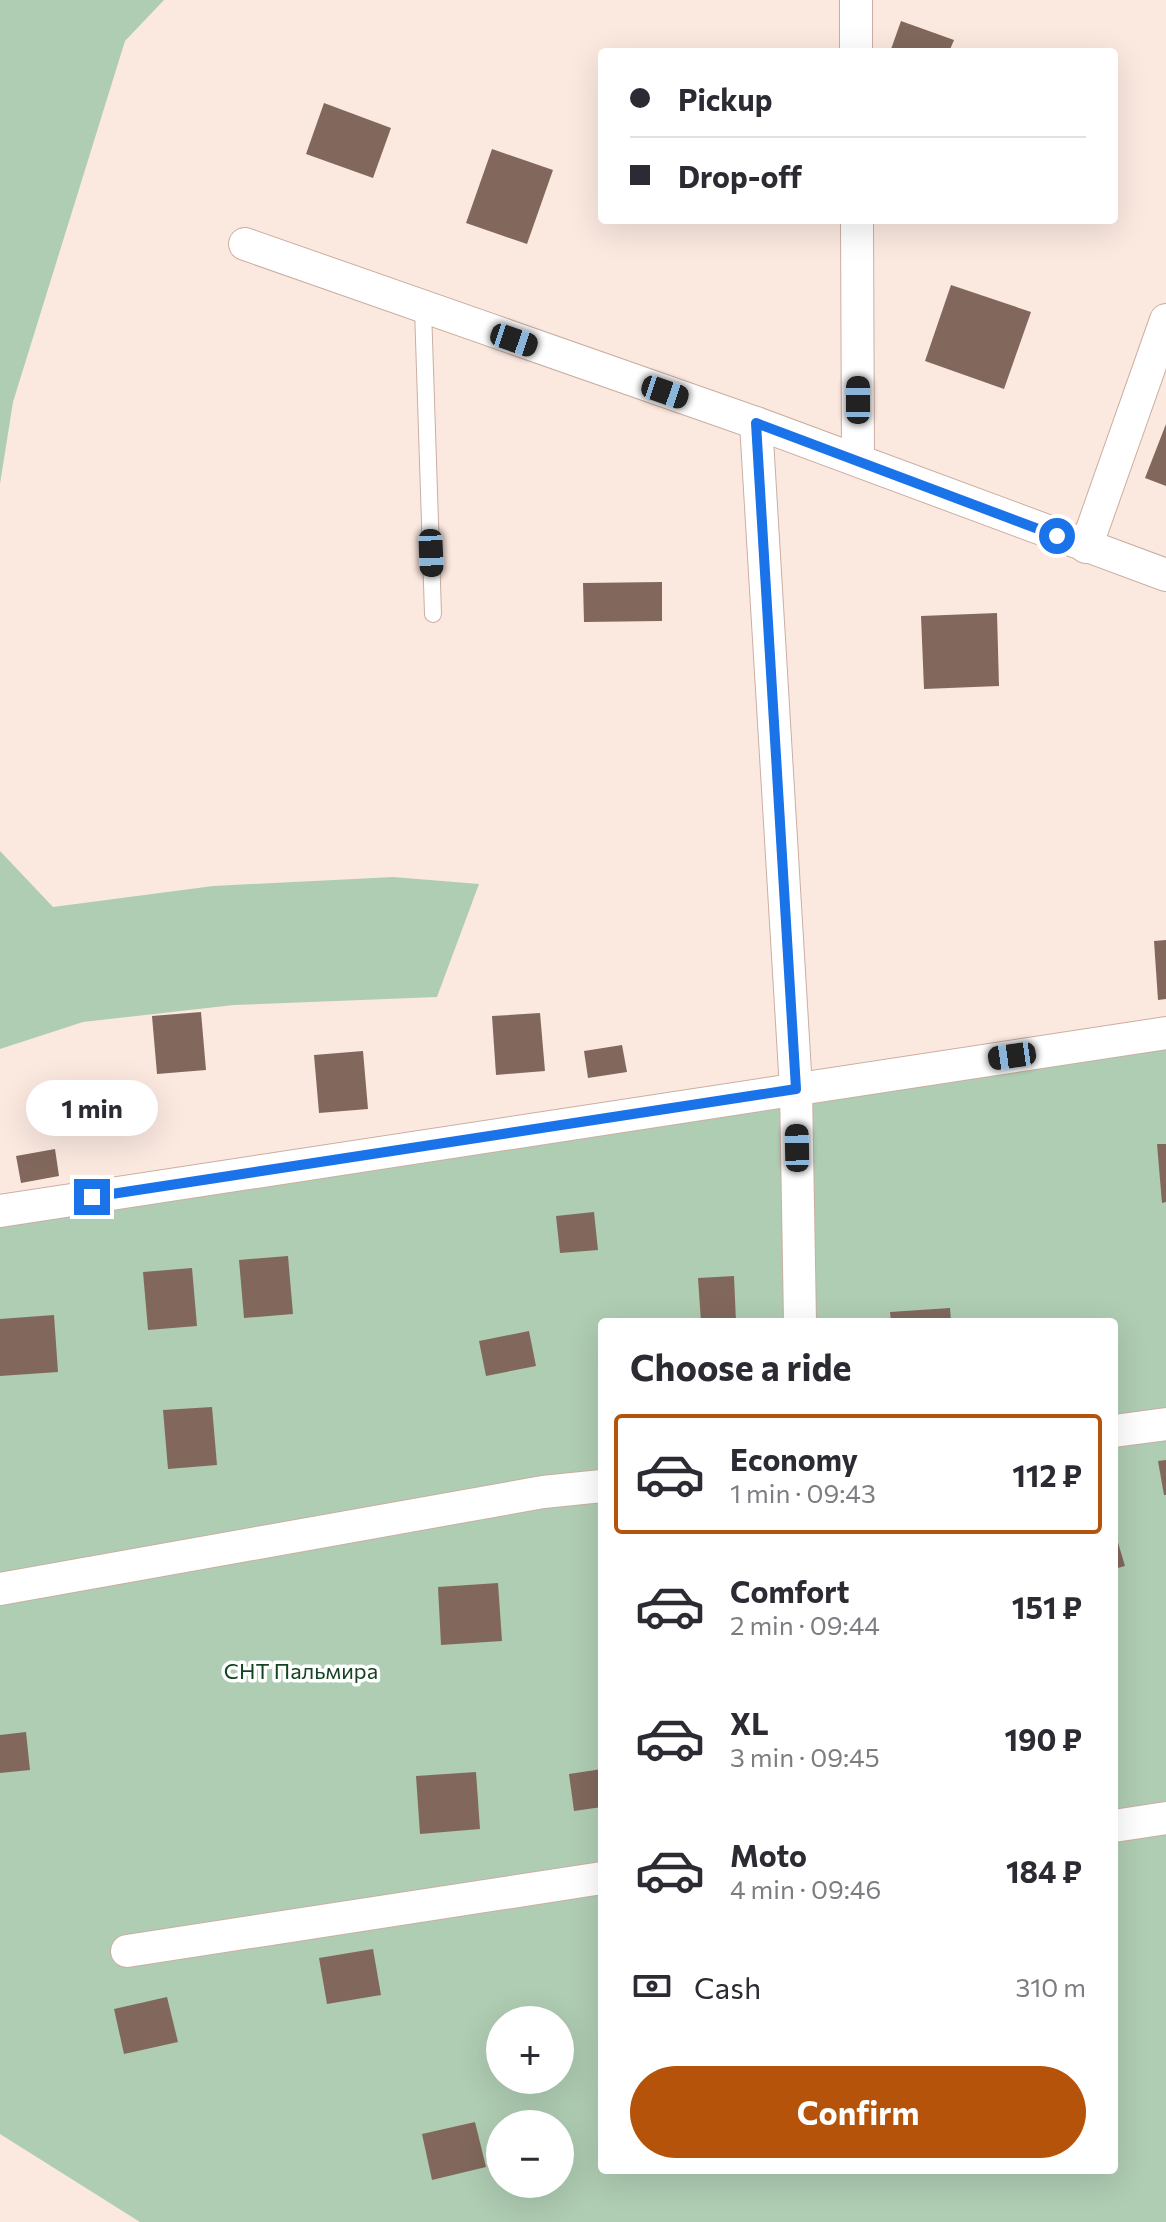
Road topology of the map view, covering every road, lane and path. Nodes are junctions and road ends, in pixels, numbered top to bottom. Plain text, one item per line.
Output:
1 (856, 0) edge
2 (856, 48) edge
3 (857, 224) edge
4 (245, 244) dead end
5 (423, 309) junction
6 (1166, 320) edge
7 (756, 423) junction
8 (858, 460) junction
9 (1086, 547) junction
10 (1166, 575) edge
11 (433, 614) dead end
12 (1166, 1033) edge
13 (796, 1089) junction
14 (0, 1211) edge
15 (800, 1318) edge
16 (1166, 1424) edge
17 (1118, 1430) edge
18 (598, 1486) edge
19 (0, 1589) edge
20 (1166, 1818) edge
21 (1118, 1825) edge
22 (598, 1879) edge
23 (127, 1951) dead end

1 - 2 street
3 - 8 street
4 - 5 street
5 - 7 street
5 - 11 lane
6 - 9 street
7 - 8 street
7 - 13 street
8 - 9 street
9 - 10 street
12 - 13 street
13 - 14 street
13 - 15 street
16 - 17 street
18 - 19 street
20 - 21 street
22 - 23 street

